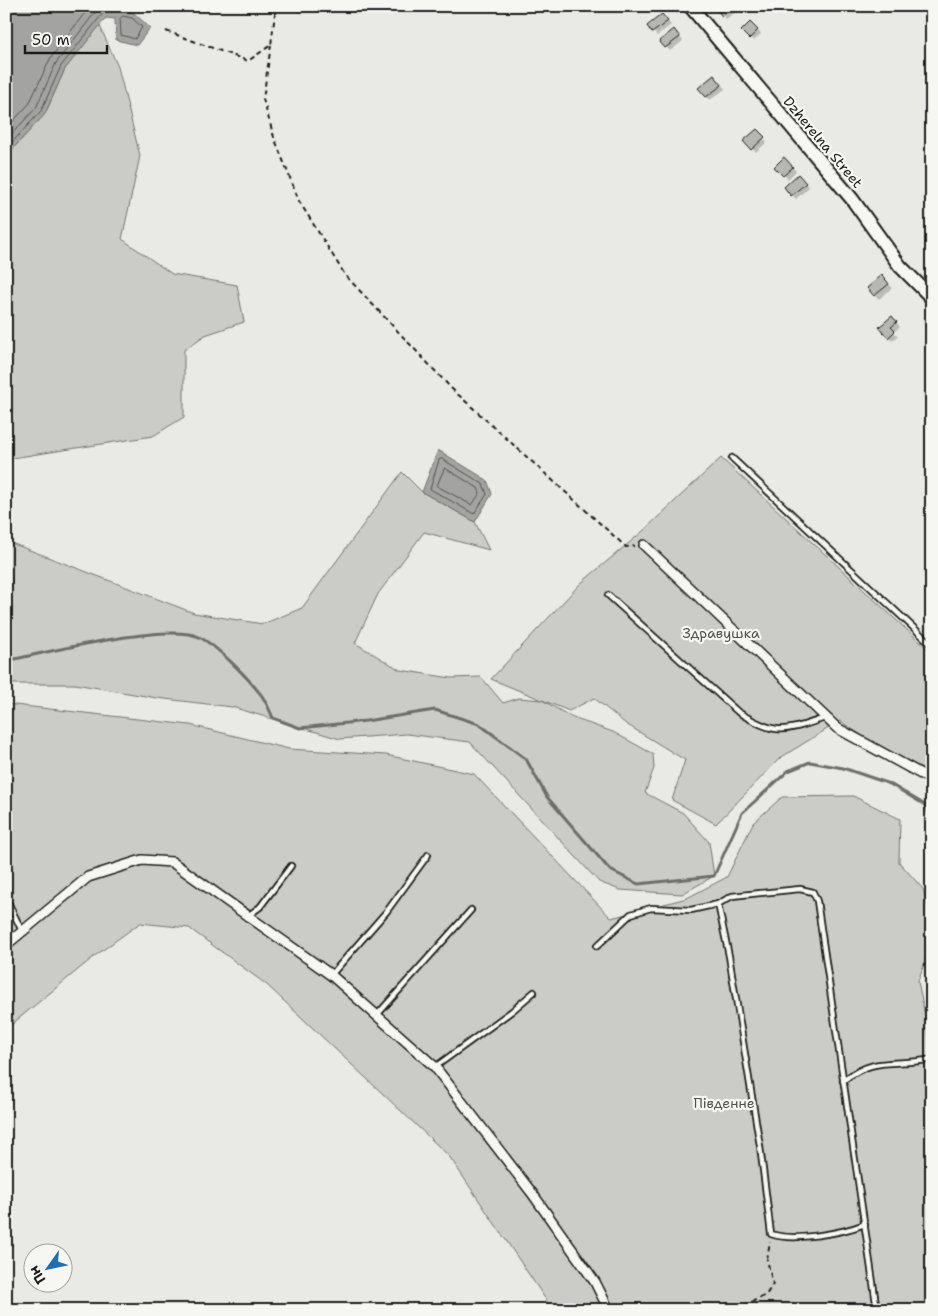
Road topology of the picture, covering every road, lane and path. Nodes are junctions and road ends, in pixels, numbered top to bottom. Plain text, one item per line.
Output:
1 (276, 6) edge
2 (690, 6) edge
3 (166, 31) dead end
4 (271, 45) junction
5 (932, 275) edge
6 (928, 294) edge
7 (732, 458) dead end
8 (644, 545) joint
9 (608, 595) dead end
10 (932, 645) edge
11 (827, 717) junction
12 (932, 780) edge
13 (428, 854) dead end
14 (291, 866) dead end
15 (6, 898) edge
16 (718, 904) junction
17 (471, 910) dead end
18 (250, 915) junction
19 (22, 931) junction
20 (6, 944) edge
21 (597, 946) dead end
22 (331, 975) junction
23 (534, 992) dead end
24 (377, 1015) junction
25 (932, 1058) edge
26 (435, 1067) junction
27 (843, 1081) junction
28 (865, 1224) junction
29 (771, 1234) junction
30 (609, 1310) edge
31 (735, 1310) edge
32 (877, 1310) edge

1 - 4 path
2 - 6 street, Dzherelna Street
3 - 4 path
4 - 8 path
5 - 6 lane
7 - 10 lane
8 - 11 street
9 - 11 lane
11 - 12 street
13 - 22 lane
14 - 18 lane
15 - 19 lane
16 - 21 lane
16 - 27 lane
16 - 29 lane
17 - 24 lane
18 - 19 street
18 - 22 street
19 - 20 street
22 - 24 street
23 - 26 lane
24 - 26 street
25 - 27 lane
26 - 30 street
27 - 28 lane
28 - 29 lane
28 - 32 lane
29 - 31 path

